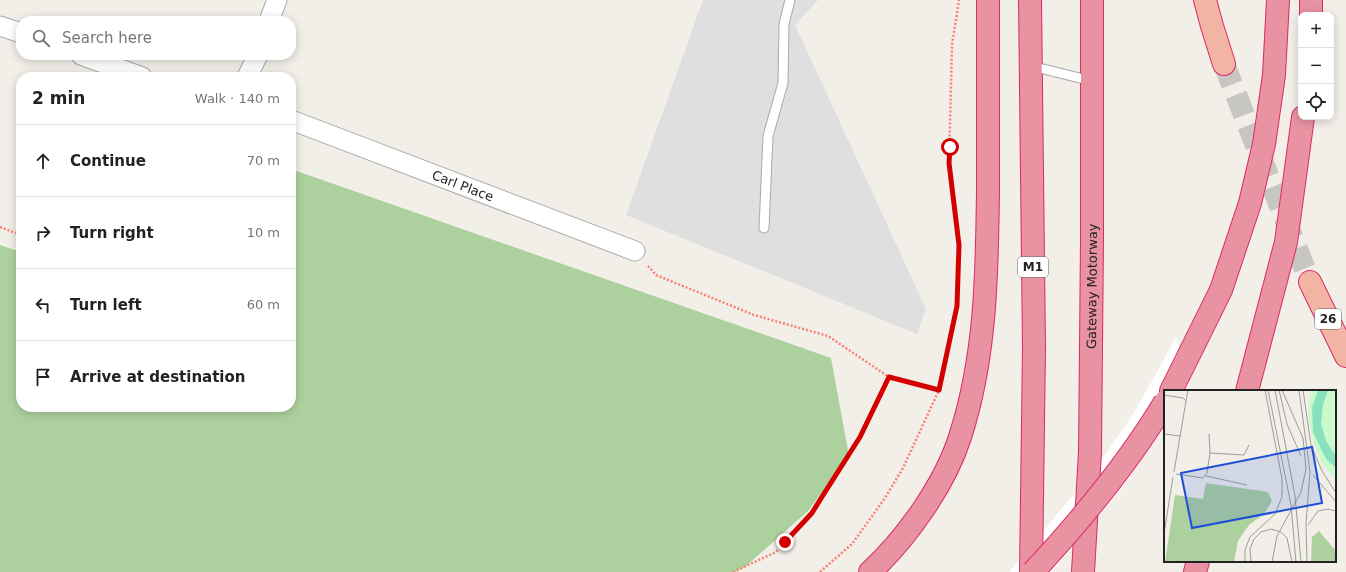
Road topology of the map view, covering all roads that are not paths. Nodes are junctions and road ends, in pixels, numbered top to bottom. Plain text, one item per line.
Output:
1 (277, 0) edge
2 (790, 0) edge
3 (988, 0) edge
4 (1030, 0) edge
5 (1092, 0) edge
6 (1205, 0) edge
7 (1278, 0) edge
8 (1311, 0) edge
9 (1311, 12) edge
10 (272, 16) edge
11 (0, 26) edge
12 (16, 32) edge
13 (95, 60) edge
14 (256, 60) edge
15 (1224, 64) tunnel mouth
16 (1031, 66) junction
17 (128, 72) edge
18 (250, 72) edge
19 (1092, 81) junction
20 (1303, 120) edge
21 (296, 122) edge
22 (764, 228) dead end
23 (635, 251) road end
24 (1310, 282) tunnel mouth
25 (1346, 356) edge
26 (1172, 390) edge
27 (1246, 390) edge
28 (1164, 404) edge
29 (1198, 562) edge
30 (870, 572) edge
31 (1032, 572) edge
32 (1084, 572) edge
33 (1195, 572) edge

1 - 10 street
2 - 22 lane
3 - 30 highway
4 - 16 highway, M1
5 - 19 highway, Gateway Motorway
6 - 15 highway
7 - 26 highway
8 - 9 highway
11 - 12 street
13 - 17 street
14 - 18 street
16 - 19 lane
16 - 31 highway, M1
19 - 32 highway, Gateway Motorway
20 - 27 highway
21 - 23 street, Carl Place
24 - 25 highway, 26
28 - 31 highway, bridge
29 - 33 highway

